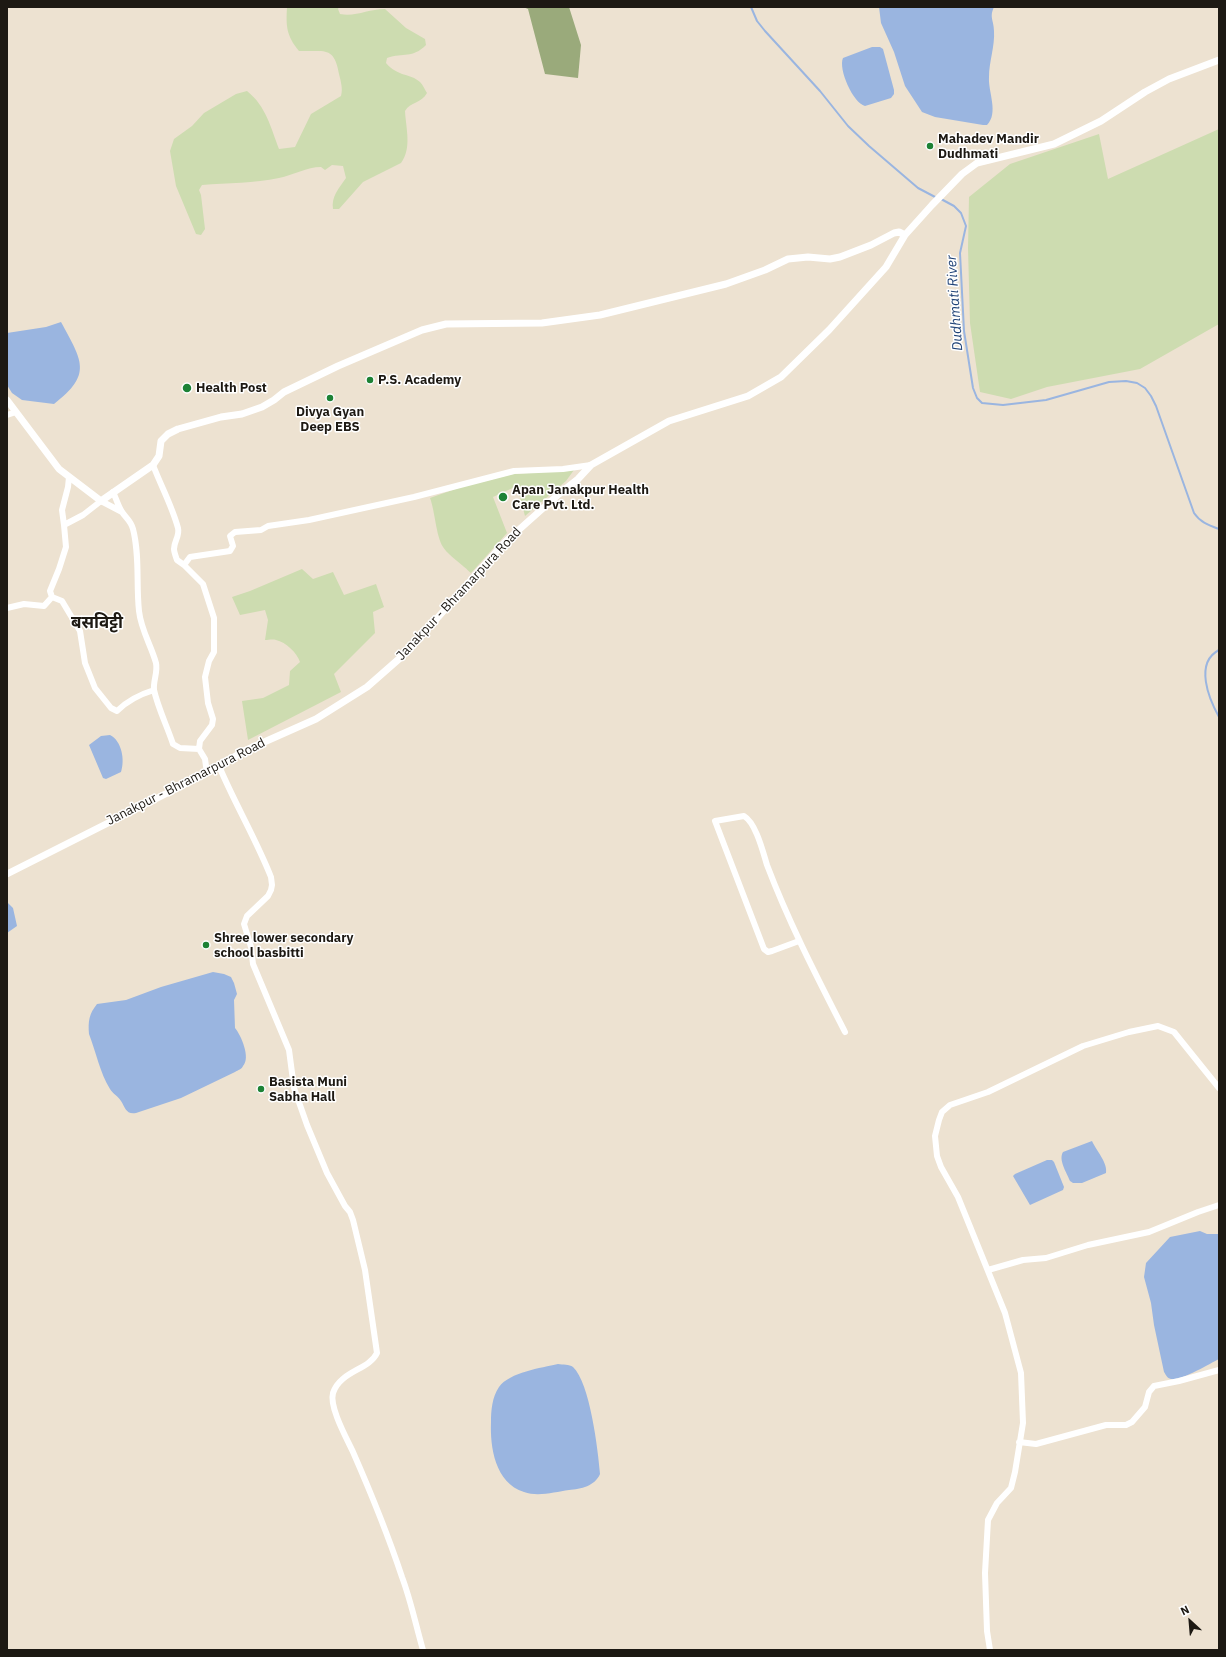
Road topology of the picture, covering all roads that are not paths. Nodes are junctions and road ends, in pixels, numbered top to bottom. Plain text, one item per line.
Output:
1 (1219, 60) edge
2 (905, 235) junction
3 (7, 400) edge
4 (16, 412) junction
5 (7, 415) edge
6 (153, 464) junction
7 (591, 465) junction
8 (69, 477) junction
9 (113, 492) junction
10 (101, 501) junction
11 (122, 512) junction
12 (64, 525) junction
13 (184, 565) junction
14 (52, 597) junction
15 (7, 608) edge
16 (154, 690) junction
17 (199, 749) junction
18 (219, 766) junction
19 (207, 774) junction
20 (7, 874) edge
21 (799, 941) junction
22 (845, 1032) dead end
23 (1219, 1088) edge
24 (1219, 1205) edge
25 (988, 1270) junction
26 (1219, 1370) edge
27 (1019, 1442) junction
28 (423, 1650) edge
29 (990, 1650) edge

1 - 2 street, Janakpur - Bhramarpura Road
2 - 6 street
2 - 7 street, Janakpur - Bhramarpura Road
3 - 4 street
4 - 5 street
4 - 8 street
6 - 9 street
6 - 13 street
7 - 13 street
7 - 18 street, Janakpur - Bhramarpura Road
8 - 10 street
8 - 12 street
9 - 10 street
9 - 11 street
10 - 11 street
10 - 12 street
11 - 16 street
12 - 14 street
13 - 17 street
14 - 15 street
14 - 16 street
16 - 17 street
17 - 19 street
18 - 19 street, Janakpur - Bhramarpura Road
18 - 28 street
19 - 20 street, Janakpur - Bhramarpura Road
21 - 21 street
21 - 22 street
23 - 25 street
24 - 25 street
25 - 27 street
26 - 27 street
27 - 29 street

